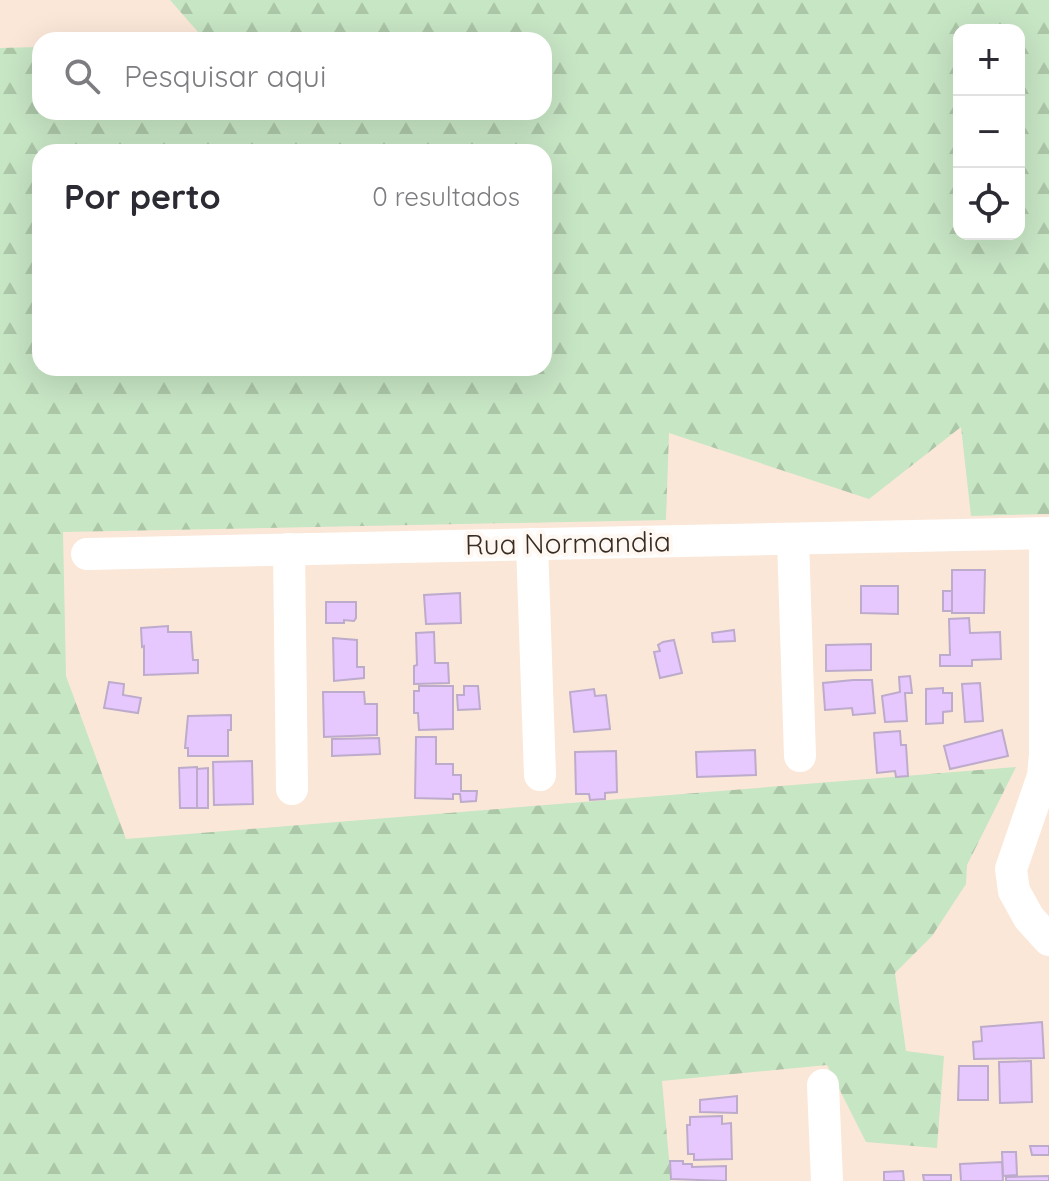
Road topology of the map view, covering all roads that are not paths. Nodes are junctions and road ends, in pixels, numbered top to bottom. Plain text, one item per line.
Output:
1 (1047, 533) edge
2 (793, 539) junction
3 (532, 544) junction
4 (289, 549) junction
5 (87, 554) dead end
6 (800, 756) dead end
7 (540, 775) dead end
8 (292, 789) dead end
9 (1049, 940) edge
10 (823, 1085) dead end
11 (827, 1181) edge

1 - 2 street, Rua Normandia
1 - 9 street
2 - 3 street, Rua Normandia
2 - 6 street
3 - 4 street, Rua Normandia
3 - 7 street
4 - 5 street, Rua Normandia
4 - 8 street
10 - 11 street

